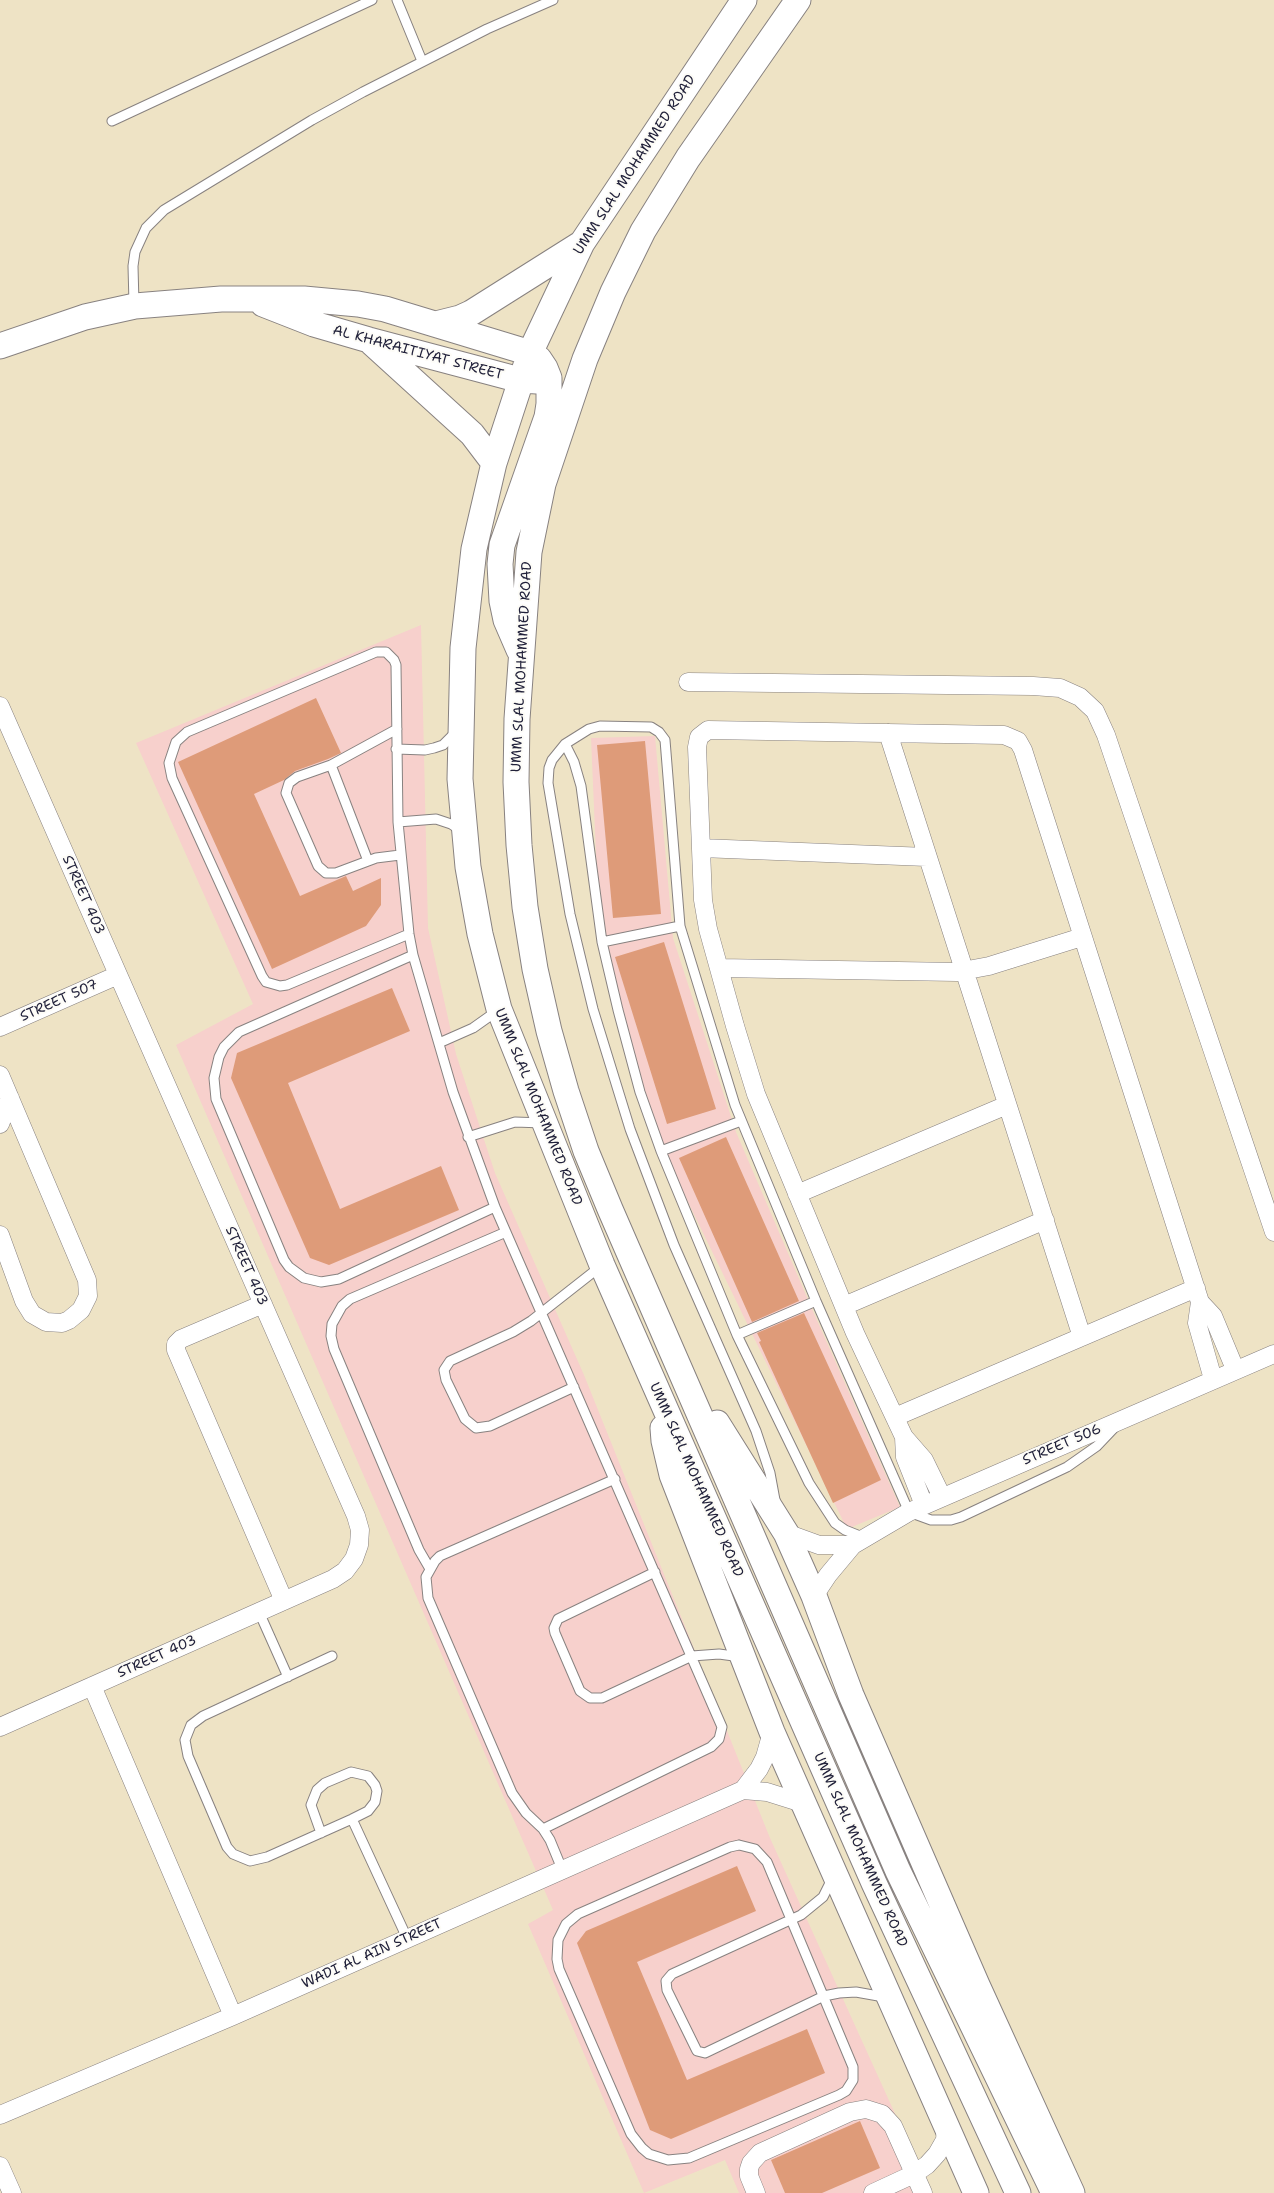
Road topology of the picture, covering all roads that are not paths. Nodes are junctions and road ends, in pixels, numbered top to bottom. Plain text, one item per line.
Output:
1 (372, 0) edge
2 (398, 0) edge
3 (553, 0) edge
4 (744, 0) edge
5 (798, 0) edge
6 (422, 62) junction
7 (112, 121) dead end
8 (582, 243) junction
9 (251, 300) junction
10 (135, 306) junction
11 (436, 324) junction
12 (369, 340) junction
13 (1, 342) edge
14 (530, 353) junction
15 (585, 359) junction
16 (549, 378) junction
17 (520, 380) junction
18 (494, 463) junction
19 (521, 654) junction
20 (688, 682) dead end
21 (0, 706) edge
22 (461, 724) junction
23 (397, 729) junction
24 (888, 733) junction
25 (565, 744) junction
26 (396, 749) junction
27 (331, 765) junction
28 (398, 822) junction
29 (464, 833) junction
30 (701, 848) junction
31 (400, 855) junction
32 (927, 857) junction
33 (368, 861) junction
34 (680, 926) junction
35 (409, 934) junction
36 (1082, 937) junction
37 (602, 942) junction
38 (413, 955) junction
39 (719, 968) junction
40 (966, 971) junction
41 (118, 975) junction
42 (499, 1009) junction
43 (0, 1027) edge
44 (439, 1043) junction
45 (0, 1075) edge
46 (10, 1098) junction
47 (1008, 1105) junction
48 (740, 1121) junction
49 (543, 1123) junction
50 (0, 1124) edge
51 (468, 1137) junction
52 (661, 1151) junction
53 (797, 1194) junction
54 (495, 1207) junction
55 (1045, 1220) junction
56 (506, 1232) junction
57 (1274, 1232) edge
58 (0, 1235) edge
59 (602, 1265) junction
60 (1198, 1295) junction
61 (816, 1301) junction
62 (263, 1304) junction
63 (844, 1306) junction
64 (541, 1314) junction
65 (737, 1335) junction
66 (1082, 1336) junction
67 (1274, 1354) edge
68 (1235, 1369) junction
69 (1213, 1379) junction
70 (574, 1387) junction
71 (690, 1393) junction
72 (663, 1405) junction
73 (895, 1417) junction
74 (1122, 1419) junction
75 (904, 1437) junction
76 (615, 1479) junction
77 (942, 1497) junction
78 (917, 1508) junction
79 (781, 1525) junction
80 (859, 1542) junction
81 (430, 1569) junction
82 (655, 1572) junction
83 (814, 1596) junction
84 (284, 1601) junction
85 (259, 1612) junction
86 (332, 1656) dead end
87 (692, 1656) junction
88 (743, 1658) junction
89 (288, 1676) junction
90 (92, 1686) junction
91 (0, 1727) edge
92 (772, 1732) junction
93 (743, 1790) junction
94 (802, 1803) junction
95 (352, 1819) junction
96 (543, 1829) junction
97 (321, 1833) junction
98 (562, 1869) junction
99 (834, 1874) junction
100 (792, 1920) junction
101 (407, 1938) junction
102 (824, 1996) junction
103 (889, 1999) junction
104 (233, 2016) junction
105 (0, 2115) edge
106 (946, 2127) junction
107 (0, 2166) edge
108 (914, 2174) junction
109 (12, 2193) edge
110 (756, 2193) edge
111 (873, 2193) edge
112 (923, 2193) edge
113 (976, 2193) edge
114 (1018, 2193) edge
115 (1054, 2193) edge
116 (1072, 2193) edge

1 - 7 lane
2 - 6 lane
3 - 6 lane
4 - 8 street, UMM SLAL MOHAMMED ROAD
5 - 15 street, UMM SLAL MOHAMMED ROAD
6 - 10 lane
8 - 11 street
8 - 14 street, UMM SLAL MOHAMMED ROAD
9 - 10 street, AL KHARAITIYAT STREET
9 - 11 street, AL KHARAITIYAT STREET
9 - 12 street, AL KHARAITIYAT STREET
10 - 13 street, AL KHARAITIYAT STREET
11 - 14 street, AL KHARAITIYAT STREET
12 - 17 street, AL KHARAITIYAT STREET
12 - 18 street
14 - 16 street
14 - 17 street, UMM SLAL MOHAMMED ROAD
15 - 16 street, AL KHARAITIYAT STREET
15 - 19 street, UMM SLAL MOHAMMED ROAD
16 - 17 street, AL KHARAITIYAT STREET
16 - 19 street
17 - 18 street, UMM SLAL MOHAMMED ROAD
18 - 22 street, UMM SLAL MOHAMMED ROAD
19 - 71 street, UMM SLAL MOHAMMED ROAD
20 - 57 street
21 - 41 street, STREET 403
22 - 26 lane
22 - 29 street, UMM SLAL MOHAMMED ROAD
23 - 26 lane
23 - 27 lane
23 - 35 lane
24 - 30 street
24 - 32 street
24 - 36 street
25 - 34 lane
25 - 37 lane
25 - 79 lane
26 - 28 lane
27 - 33 lane
27 - 33 lane
28 - 29 lane
28 - 31 lane
29 - 42 street, UMM SLAL MOHAMMED ROAD
30 - 32 street
30 - 39 street
31 - 33 lane
31 - 35 lane
32 - 40 street
34 - 37 lane
34 - 48 lane
35 - 38 lane
36 - 40 street
36 - 60 street
37 - 52 lane
38 - 44 lane
38 - 54 lane
39 - 40 street
39 - 53 street
40 - 47 street
41 - 43 street, STREET 507
41 - 62 street, STREET 403
42 - 44 lane
42 - 49 street, UMM SLAL MOHAMMED ROAD
44 - 51 lane
45 - 46 street
46 - 50 street
46 - 58 street
47 - 53 street
47 - 55 street
48 - 52 lane
48 - 61 lane
49 - 51 lane
49 - 59 street, UMM SLAL MOHAMMED ROAD
51 - 54 lane
52 - 65 lane
53 - 63 street
54 - 56 lane
55 - 63 street
55 - 66 street
56 - 64 lane
56 - 81 lane
59 - 64 lane
59 - 72 street, UMM SLAL MOHAMMED ROAD
60 - 66 street
60 - 68 street
60 - 69 street
61 - 65 lane
61 - 78 lane
62 - 84 street, STREET 403
62 - 84 street
63 - 73 street
64 - 70 lane
64 - 70 lane
65 - 80 lane
66 - 73 street
67 - 68 street, STREET 506
68 - 69 street, STREET 506
69 - 74 street, STREET 506
70 - 76 lane
71 - 79 street
71 - 115 street, UMM SLAL MOHAMMED ROAD
72 - 88 street
72 - 114 street, UMM SLAL MOHAMMED ROAD
73 - 75 street
74 - 77 street, STREET 506
74 - 78 lane
75 - 77 street
75 - 78 street
76 - 81 lane
76 - 82 lane
77 - 78 street, STREET 506
78 - 80 street, STREET 506
79 - 80 street
79 - 83 street
80 - 83 street, STREET 506
81 - 96 lane
82 - 87 lane
82 - 87 lane
83 - 116 street
84 - 85 street, STREET 403
85 - 89 lane
85 - 90 street, STREET 403
86 - 89 lane
87 - 88 lane
87 - 96 lane
88 - 92 street
89 - 97 lane
90 - 91 street, STREET 403
90 - 104 street
92 - 93 street, WADI AL AIN STREET
92 - 94 street
93 - 94 street
93 - 98 street, WADI AL AIN STREET
94 - 99 street
95 - 97 lane
95 - 97 lane
95 - 101 lane
96 - 98 lane
98 - 101 street, WADI AL AIN STREET
99 - 100 lane
99 - 103 street
100 - 102 lane
100 - 102 lane
100 - 102 lane
101 - 104 street, WADI AL AIN STREET
102 - 103 lane
103 - 106 street
104 - 105 street, WADI AL AIN STREET
106 - 108 street
106 - 113 street
107 - 109 street
108 - 110 street
108 - 111 street
108 - 112 street

